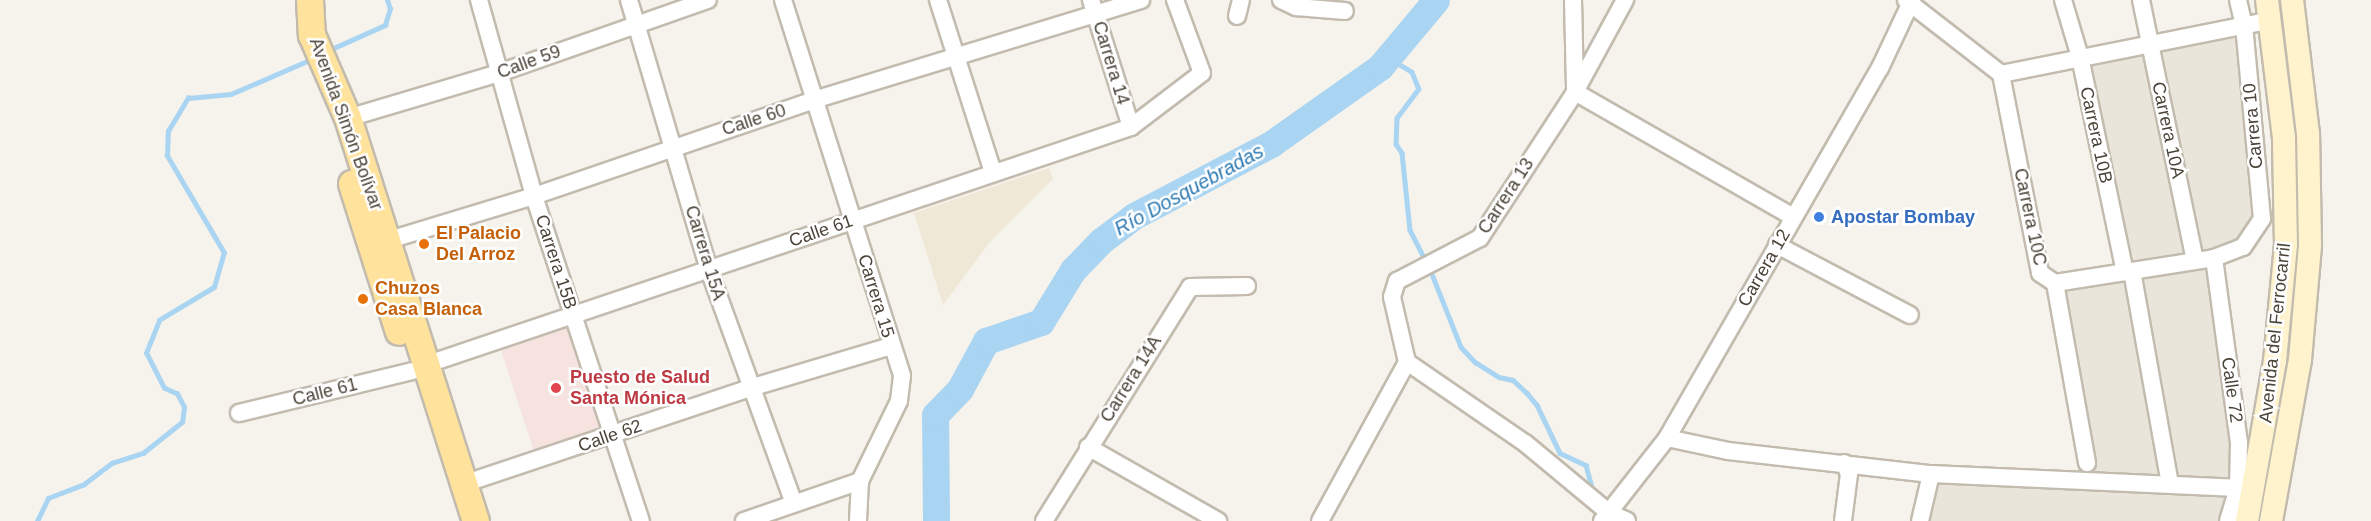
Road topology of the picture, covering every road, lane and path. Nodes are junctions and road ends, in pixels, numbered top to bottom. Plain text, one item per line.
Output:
1 (295, 0) edge
2 (310, 0) edge
3 (479, 0) edge
4 (629, 0) edge
5 (708, 0) edge
6 (783, 0) edge
7 (938, 0) edge
8 (1141, 0) edge
9 (1175, 0) edge
10 (1281, 0) edge
11 (1572, 0) edge
12 (1625, 0) edge
13 (2063, 0) edge
14 (2141, 0) edge
15 (2238, 0) edge
16 (2292, 0) edge
17 (1910, 2) edge
18 (1093, 7) edge
19 (2269, 10) edge
20 (1345, 11) dead end
21 (636, 22) junction
22 (2244, 26) junction
23 (304, 36) junction
24 (2151, 46) junction
25 (957, 55) junction
26 (2080, 57) junction
27 (502, 72) junction
28 (2001, 74) junction
29 (320, 82) junction
30 (1575, 92) junction
31 (817, 99) junction
32 (348, 118) junction
33 (1131, 127) junction
34 (673, 146) junction
35 (993, 172) junction
36 (534, 196) junction
37 (1793, 217) junction
38 (852, 220) junction
39 (379, 243) junction
40 (1777, 245) junction
41 (2214, 258) junction
42 (2194, 260) junction
43 (709, 270) junction
44 (2128, 271) junction
45 (2055, 283) junction
46 (1247, 286) dead end
47 (1910, 315) dead end
48 (574, 316) junction
49 (891, 346) junction
50 (1407, 362) junction
51 (420, 367) junction
52 (750, 388) junction
53 (239, 413) dead end
54 (613, 435) junction
55 (1667, 438) junction
56 (1088, 447) junction
57 (1844, 462) junction
58 (2088, 463) dead end
59 (1931, 474) junction
60 (860, 481) junction
61 (466, 483) junction
62 (2170, 484) junction
63 (2238, 488) junction
64 (793, 501) junction
65 (1605, 516) edge
66 (460, 521) edge
67 (476, 521) edge
68 (641, 521) edge
69 (744, 521) edge
70 (858, 521) edge
71 (1044, 521) edge
72 (1218, 521) edge
73 (1320, 521) edge
74 (1627, 521) edge
75 (1842, 521) edge
76 (1920, 521) edge
77 (2228, 521) edge
78 (2247, 521) edge
79 (2271, 521) edge

1 - 23 main road, Avenida Simón Bolívar
2 - 23 main road, Avenida Simón Bolívar
3 - 27 street, Carrera 15B
4 - 21 street, Carrera 15A
5 - 21 street, Calle 59
6 - 31 street, Carrera 15
7 - 25 street
8 - 18 street, Calle 60
9 - 33 street, Calle 61
10 - 20 street
11 - 30 street
12 - 30 street, Carrera 13
13 - 26 street, Carrera 10B
14 - 24 street, Carrera 10A
15 - 22 street, Carrera 10
16 - 79 main road, Avenida del Ferrocarril
17 - 28 street
17 - 37 street, Carrera 12
18 - 25 street, Calle 60
18 - 33 street, Carrera 14
19 - 22 street
19 - 78 main road, Avenida del Ferrocarril
21 - 27 street, Calle 59
21 - 34 street, Carrera 15A
22 - 24 street
22 - 41 street, Carrera 10
23 - 29 main road, Avenida Simón Bolívar
24 - 26 street
24 - 42 street, Carrera 10A
25 - 31 street, Calle 60
25 - 35 street
26 - 28 street
26 - 44 street, Carrera 10B
27 - 32 street, Calle 59
27 - 36 street, Carrera 15B
28 - 45 street, Carrera 10C
29 - 32 main road, Avenida Simón Bolívar
29 - 39 main road, Avenida Simón Bolívar
30 - 37 street
30 - 50 street, Carrera 13
31 - 34 street, Calle 60
31 - 38 street, Carrera 15
32 - 39 main road, Avenida Simón Bolívar
33 - 35 street, Calle 61
34 - 36 street, Calle 60
34 - 43 street, Carrera 15A
35 - 38 street, Calle 61
36 - 39 street, Calle 60
36 - 48 street, Carrera 15B
37 - 40 street, Carrera 12
38 - 43 street, Calle 61
38 - 49 street, Carrera 15
39 - 51 main road, Avenida Simón Bolívar
40 - 47 street
40 - 55 street, Carrera 12
41 - 42 street
41 - 63 street, Calle 72
42 - 44 street
43 - 48 street, Calle 61
43 - 52 street, Carrera 15A
44 - 45 street
44 - 62 street, Carrera 10B
45 - 58 street, Carrera 10C
46 - 56 street, Carrera 14A
48 - 51 street, Calle 61
48 - 54 street, Carrera 15B
49 - 52 street, Calle 62
49 - 60 street, Carrera 15
50 - 65 street
50 - 73 street
51 - 53 street, Calle 61
51 - 61 main road, Avenida Simón Bolívar
51 - 66 main road, Avenida Simón Bolívar
52 - 54 street, Calle 62
52 - 64 street, Carrera 15A
54 - 61 street, Calle 62
54 - 68 street, Carrera 15B
55 - 57 street
55 - 65 street, Carrera 12
56 - 71 street, Carrera 14A
56 - 72 street
57 - 59 street
57 - 75 street
59 - 62 street
59 - 76 street
60 - 64 street
60 - 70 street, Carrera 15
61 - 67 main road, Avenida Simón Bolívar
62 - 63 street
63 - 77 street, Calle 72
64 - 69 street
65 - 74 street

